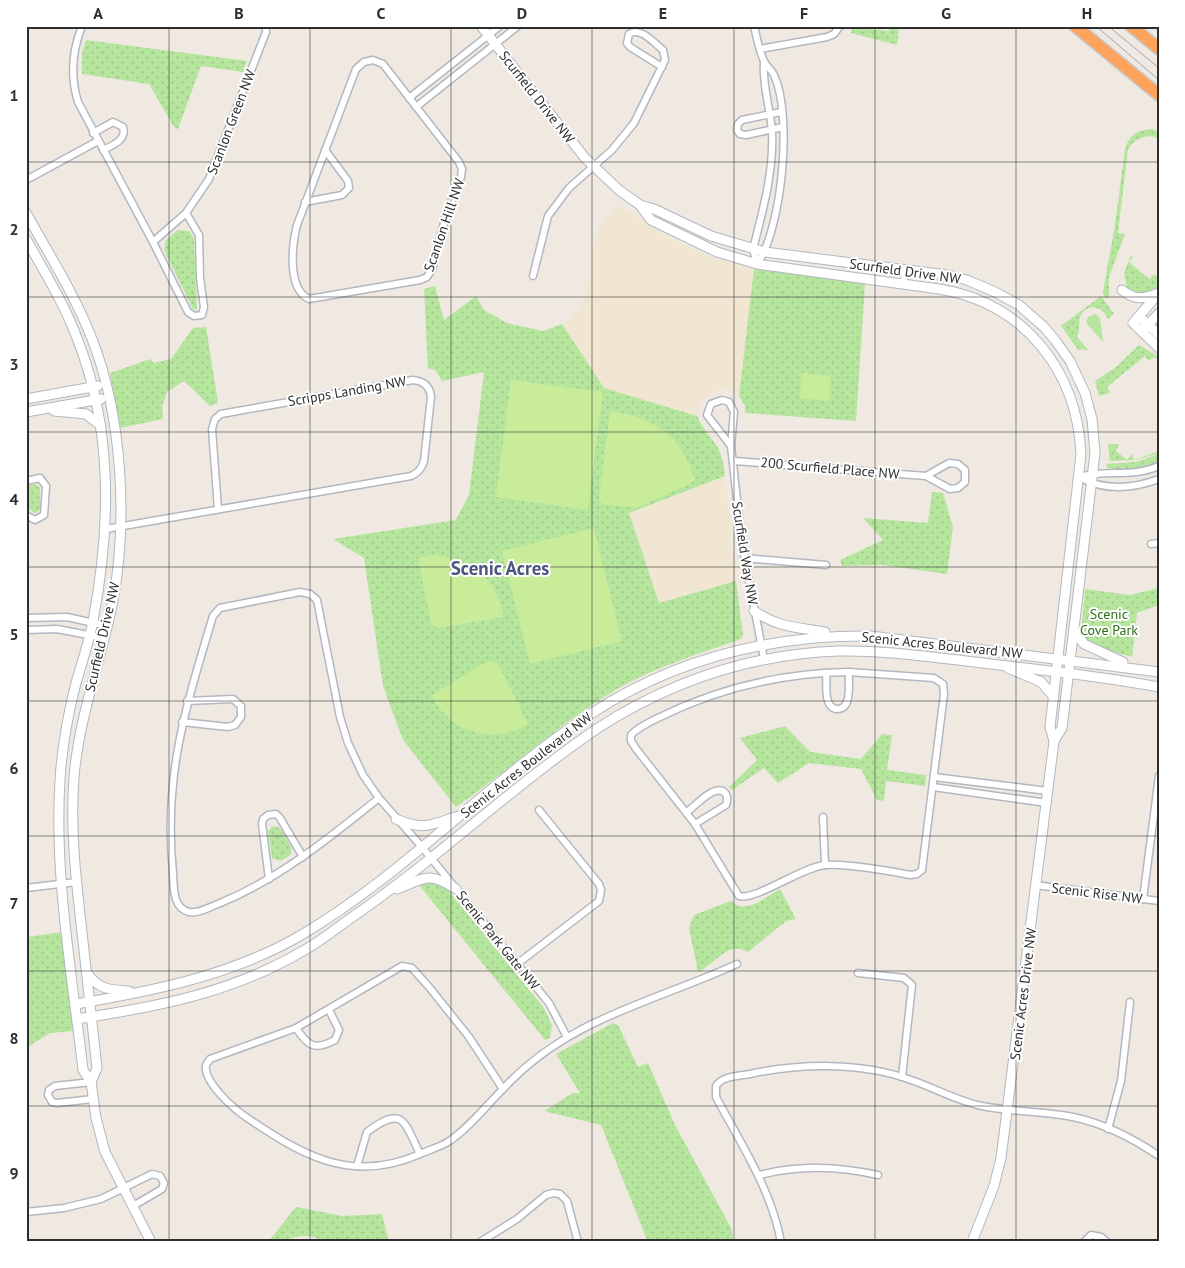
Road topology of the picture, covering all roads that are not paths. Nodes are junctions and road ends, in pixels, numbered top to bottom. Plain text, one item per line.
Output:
1 (82, 26) edge
2 (266, 26) edge
3 (481, 26) edge
4 (500, 26) edge
5 (518, 26) edge
6 (754, 26) edge
7 (840, 26) edge
8 (1075, 26) edge
9 (1131, 26) edge
10 (489, 36) junction
11 (496, 45) junction
12 (760, 49) junction
13 (1159, 49) edge
14 (764, 62) junction
15 (662, 67) junction
16 (1159, 96) edge
17 (409, 98) junction
18 (416, 107) junction
19 (782, 112) junction
20 (770, 114) junction
21 (783, 127) junction
22 (772, 130) junction
23 (93, 133) junction
24 (98, 141) junction
25 (103, 150) junction
26 (325, 150) junction
27 (593, 166) junction
28 (26, 180) edge
29 (305, 202) junction
30 (640, 206) junction
31 (186, 213) junction
32 (26, 214) edge
33 (26, 239) edge
34 (153, 242) junction
35 (753, 249) junction
36 (765, 252) junction
37 (757, 264) junction
38 (906, 270) junction
39 (533, 276) dead end
40 (902, 284) junction
41 (1122, 290) dead end
42 (1159, 293) edge
43 (1159, 313) edge
44 (1139, 316) junction
45 (1144, 329) junction
46 (1159, 335) edge
47 (1159, 348) edge
48 (106, 385) junction
49 (92, 387) junction
50 (108, 397) junction
51 (26, 399) edge
52 (95, 400) junction
53 (26, 413) edge
54 (101, 426) junction
55 (731, 446) junction
56 (734, 461) junction
57 (1159, 466) edge
58 (1094, 472) junction
59 (926, 476) junction
60 (1079, 477) junction
61 (1159, 479) edge
62 (26, 481) edge
63 (1093, 485) junction
64 (218, 509) junction
65 (26, 515) edge
66 (121, 526) junction
67 (106, 529) junction
68 (1159, 543) edge
69 (1151, 544) dead end
70 (744, 558) junction
71 (826, 565) dead end
72 (754, 611) junction
73 (26, 618) edge
74 (93, 623) junction
75 (107, 626) junction
76 (26, 630) edge
77 (1075, 632) junction
78 (90, 635) junction
79 (835, 636) junction
80 (104, 638) junction
81 (761, 644) junction
82 (1058, 658) junction
83 (764, 659) junction
84 (1071, 660) junction
85 (1004, 665) junction
86 (1144, 670) junction
87 (849, 672) junction
88 (1057, 672) junction
89 (1159, 672) edge
90 (826, 673) junction
91 (1070, 674) junction
92 (1159, 686) edge
93 (1054, 697) junction
94 (187, 701) junction
95 (182, 722) junction
96 (1054, 741) junction
97 (1159, 776) edge
98 (934, 777) junction
99 (933, 787) junction
100 (1048, 791) junction
101 (379, 798) junction
102 (1047, 803) junction
103 (539, 810) dead end
104 (687, 812) junction
105 (462, 814) junction
106 (823, 817) dead end
107 (396, 819) junction
108 (695, 824) junction
109 (422, 847) junction
110 (304, 857) junction
111 (431, 858) junction
112 (825, 864) junction
113 (269, 879) junction
114 (76, 882) junction
115 (61, 883) junction
116 (1035, 885) junction
117 (26, 888) edge
118 (456, 889) junction
119 (388, 893) junction
120 (1143, 899) junction
121 (1159, 901) edge
122 (517, 964) junction
123 (737, 964) dead end
124 (86, 972) junction
125 (858, 973) dead end
126 (143, 992) junction
127 (90, 1002) junction
128 (1130, 1002) dead end
129 (76, 1004) junction
130 (329, 1010) junction
131 (92, 1017) junction
132 (77, 1019) junction
133 (296, 1028) junction
134 (567, 1037) junction
135 (902, 1077) junction
136 (91, 1082) junction
137 (503, 1088) junction
138 (93, 1099) junction
139 (1009, 1109) junction
140 (1108, 1129) junction
141 (420, 1154) junction
142 (1159, 1156) edge
143 (357, 1166) junction
144 (759, 1175) junction
145 (878, 1175) dead end
146 (123, 1190) junction
147 (132, 1206) junction
148 (26, 1212) edge
149 (151, 1242) edge
150 (480, 1242) edge
151 (578, 1242) edge
152 (781, 1242) edge
153 (972, 1242) edge
154 (1084, 1242) edge
155 (1107, 1242) edge

1 - 23 street
2 - 31 street, Scanlon Green NW
3 - 10 street, Scurfield Drive NW
4 - 10 street
5 - 11 street
6 - 12 street
7 - 12 street
8 - 16 highway
9 - 13 highway
10 - 11 street, Scurfield Drive NW
10 - 17 street
11 - 18 street
11 - 27 street, Scurfield Drive NW
12 - 14 street
14 - 19 street
14 - 20 street
15 - 15 street
15 - 27 street
17 - 18 street, Scanlon Hill NW
17 - 26 street, Scanlon Hill NW
18 - 29 street, Scanlon Hill NW
19 - 20 street
19 - 21 street
20 - 22 street
20 - 22 street
21 - 22 street
21 - 36 street
22 - 35 street
23 - 24 street
23 - 25 street
24 - 25 street
24 - 28 street
25 - 34 street
26 - 29 street, Scanlon Hill NW
26 - 29 street
27 - 30 street, Scurfield Drive NW
27 - 39 street
30 - 35 street, Scurfield Drive NW
30 - 37 street, Scurfield Drive NW
31 - 34 street, Scanlon Green NW
31 - 34 street
32 - 48 street, Scurfield Drive NW
33 - 49 street, Scurfield Drive NW
35 - 36 street, Scurfield Drive NW
35 - 37 street
36 - 37 street
36 - 38 street, Scurfield Drive NW
37 - 40 street, Scurfield Drive NW
38 - 40 street
38 - 58 street, Scurfield Drive NW
40 - 60 street, Scurfield Drive NW
41 - 42 street
42 - 44 street
43 - 45 street
44 - 45 street
44 - 45 street
45 - 46 street
45 - 47 street
48 - 49 street
48 - 50 street, Scurfield Drive NW
49 - 51 street
49 - 52 street, Scurfield Drive NW
50 - 52 street
50 - 66 street, Scurfield Drive NW
52 - 53 street
52 - 54 street, Scurfield Drive NW
53 - 54 street
54 - 67 street, Scurfield Drive NW
55 - 55 street, Scurfield Way NW
55 - 56 street, Scurfield Way NW
56 - 59 street, 200 Scurfield Place NW
56 - 70 street, Scurfield Way NW
57 - 58 street
58 - 60 street
58 - 63 street, Scurfield Drive NW
59 - 59 street, 200 Scurfield Place NW
60 - 63 street
60 - 82 street, Scurfield Drive NW
61 - 63 street
62 - 65 street
63 - 77 street, Scurfield Drive NW
64 - 64 street, Scripps Landing NW
64 - 66 street, Scripps Landing NW
66 - 67 street, Scripps Landing NW
66 - 75 street, Scurfield Drive NW
67 - 74 street, Scurfield Drive NW
68 - 69 street
70 - 71 street
70 - 72 street, Scurfield Way NW
72 - 79 street
72 - 81 street, Scurfield Way NW
73 - 74 street
74 - 75 street
74 - 78 street, Scurfield Drive NW
75 - 80 street, Scurfield Drive NW
76 - 78 street
77 - 84 street, Scurfield Drive NW
77 - 86 street
78 - 80 street
78 - 115 street, Scurfield Drive NW
79 - 81 street, Scenic Acres Boulevard NW
79 - 82 street, Scenic Acres Boulevard NW
80 - 114 street, Scurfield Drive NW
81 - 83 street, Scurfield Way NW
81 - 105 street, Scenic Acres Boulevard NW
82 - 84 street, Scenic Acres Boulevard NW
82 - 88 street, Scurfield Drive NW
83 - 85 street, Scenic Acres Boulevard NW
83 - 111 street, Scenic Acres Boulevard NW
84 - 86 street, Scenic Acres Boulevard NW
84 - 91 street, Scurfield Drive NW
85 - 88 street, Scenic Acres Boulevard NW
85 - 93 street
86 - 89 street, Scenic Acres Boulevard NW
87 - 90 street
87 - 90 street
87 - 98 street
88 - 91 street, Scenic Acres Boulevard NW
88 - 93 street, Scenic Acres Drive NW
90 - 104 street
91 - 92 street, Scenic Acres Boulevard NW
91 - 96 street, Scenic Acres Drive NW
93 - 96 street, Scenic Acres Drive NW
94 - 95 street
94 - 95 street
94 - 101 street, Scenic Park Gate NW
95 - 113 street
96 - 100 street, Scenic Acres Drive NW
97 - 120 street
98 - 99 street
98 - 100 street
99 - 102 street
99 - 112 street
100 - 102 street, Scenic Acres Drive NW
101 - 107 street, Scenic Park Gate NW
101 - 110 street
102 - 116 street, Scenic Acres Drive NW
103 - 122 street
104 - 108 street
104 - 108 street
105 - 107 street
105 - 109 street, Scenic Acres Boulevard NW
106 - 112 street
107 - 109 street, Scenic Park Gate NW
108 - 112 street
109 - 111 street, Scenic Park Gate NW
109 - 126 street, Scenic Acres Boulevard NW
110 - 113 street
110 - 113 street
111 - 118 street, Scenic Park Gate NW
111 - 119 street, Scenic Acres Boulevard NW
114 - 115 street
114 - 124 street, Scurfield Drive NW
115 - 117 street
115 - 129 street, Scurfield Drive NW
116 - 120 street, Scenic Rise NW
116 - 139 street, Scenic Acres Drive NW
118 - 119 street
118 - 122 street, Scenic Park Gate NW
119 - 131 street, Scenic Acres Boulevard NW
120 - 121 street, Scenic Rise NW
122 - 134 street, Scenic Park Gate NW
123 - 134 street
124 - 126 street
124 - 127 street, Scurfield Drive NW
125 - 135 street
126 - 127 street, Scenic Acres Boulevard NW
127 - 129 street, Scenic Acres Boulevard NW
127 - 131 street, Scurfield Drive NW
128 - 140 street
129 - 132 street, Scurfield Drive NW
130 - 133 street
130 - 133 street
130 - 137 street
131 - 132 street, Scenic Acres Boulevard NW
131 - 136 street
132 - 136 street
133 - 143 street
134 - 137 street
135 - 139 street
135 - 144 street
136 - 138 street
136 - 138 street
137 - 141 street
138 - 146 street
139 - 140 street
139 - 153 street, Scenic Acres Drive NW
140 - 142 street
141 - 143 street
141 - 143 street
144 - 145 street
144 - 152 street
146 - 147 street
146 - 147 street
146 - 148 street
147 - 149 street
150 - 151 street
154 - 155 street

